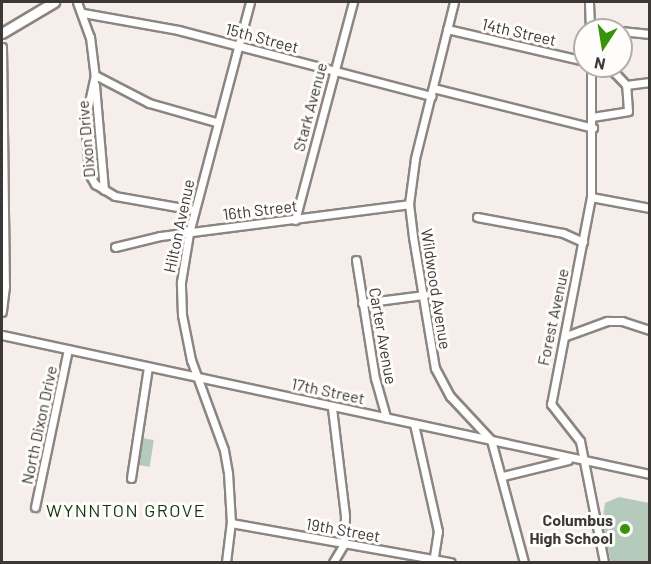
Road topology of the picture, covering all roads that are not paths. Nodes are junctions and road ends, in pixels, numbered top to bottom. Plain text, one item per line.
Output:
1 (54, 2) edge
2 (77, 2) edge
3 (250, 2) edge
4 (353, 2) edge
5 (454, 2) edge
6 (589, 2) edge
7 (83, 13) junction
8 (590, 18) edge
9 (447, 29) junction
10 (633, 32) edge
11 (2, 33) edge
12 (650, 34) edge
13 (237, 45) junction
14 (2, 47) edge
15 (573, 58) edge
16 (334, 70) junction
17 (95, 75) junction
18 (591, 78) edge
19 (620, 78) edge
20 (650, 82) edge
21 (95, 85) junction
22 (626, 85) junction
23 (433, 92) junction
24 (592, 117) junction
25 (216, 122) junction
26 (592, 128) junction
27 (104, 190) junction
28 (591, 197) junction
29 (409, 204) junction
30 (650, 208) edge
31 (194, 210) junction
32 (477, 217) dead end
33 (295, 220) junction
34 (189, 232) junction
35 (583, 242) junction
36 (116, 247) dead end
37 (356, 260) dead end
38 (424, 295) junction
39 (362, 303) junction
40 (2, 312) edge
41 (650, 330) edge
42 (2, 335) edge
43 (566, 336) junction
44 (68, 349) junction
45 (148, 368) junction
46 (197, 376) junction
47 (332, 408) junction
48 (386, 417) junction
49 (414, 424) junction
50 (491, 440) junction
51 (570, 459) junction
52 (581, 461) junction
53 (650, 474) edge
54 (503, 476) junction
55 (131, 478) dead end
56 (35, 507) dead end
57 (231, 523) junction
58 (344, 544) junction
59 (434, 561) edge
60 (226, 562) edge
61 (333, 562) edge
62 (451, 562) edge
63 (524, 562) edge
64 (604, 562) edge

1 - 11 main road
2 - 7 street, Dixon Drive
3 - 13 street, Hilton Avenue
4 - 16 street, Stark Avenue
5 - 9 street, Wildwood Avenue
6 - 8 street
7 - 13 street, 15th Street
7 - 17 street, Dixon Drive
9 - 15 street, 14th Street
9 - 23 street, Wildwood Avenue
10 - 12 street
13 - 16 street, 15th Street
13 - 25 street, Hilton Avenue
14 - 40 street
16 - 23 street, 15th Street
16 - 33 street, Stark Avenue
17 - 21 street, Dixon Drive
17 - 25 street
18 - 24 street, Forest Avenue
19 - 22 street
20 - 22 street
21 - 27 street, Dixon Drive
21 - 27 street, Dixon Drive
22 - 24 street
23 - 26 street, 15th Street
23 - 29 street, Wildwood Avenue
24 - 26 street, Forest Avenue
25 - 31 street, Hilton Avenue
26 - 28 street, Forest Avenue
27 - 31 street, Dixon Drive
28 - 30 street
28 - 35 street, Forest Avenue
29 - 33 street, 16th Street
29 - 38 street, Wildwood Avenue
31 - 34 street, Hilton Avenue
32 - 35 street
33 - 34 street, 16th Street
34 - 36 street, 16th Street
34 - 46 street, Hilton Avenue
35 - 43 street, Forest Avenue
37 - 39 street, Carter Avenue
38 - 39 street
38 - 50 street, Wildwood Avenue
39 - 48 street, Carter Avenue
41 - 43 street
42 - 44 street, 17th Street
43 - 52 street, Forest Avenue
44 - 45 street, 17th Street
44 - 56 street, North Dixon Drive
45 - 46 street, 17th Street
45 - 55 street
46 - 47 street, 17th Street
46 - 57 street, Hilton Avenue
47 - 48 street, 17th Street
47 - 58 street
48 - 49 street, 17th Street
49 - 50 street, 17th Street
49 - 59 street
50 - 51 street, 17th Street
50 - 54 street, Wildwood Avenue
51 - 52 street, 17th Street
51 - 54 street
52 - 53 street, 17th Street
52 - 64 street, Forest Avenue
54 - 63 street, Wildwood Avenue
57 - 58 street, 19th Street
57 - 60 street, Hilton Avenue
58 - 59 street, 19th Street
58 - 61 street
59 - 62 street, 19th Street

